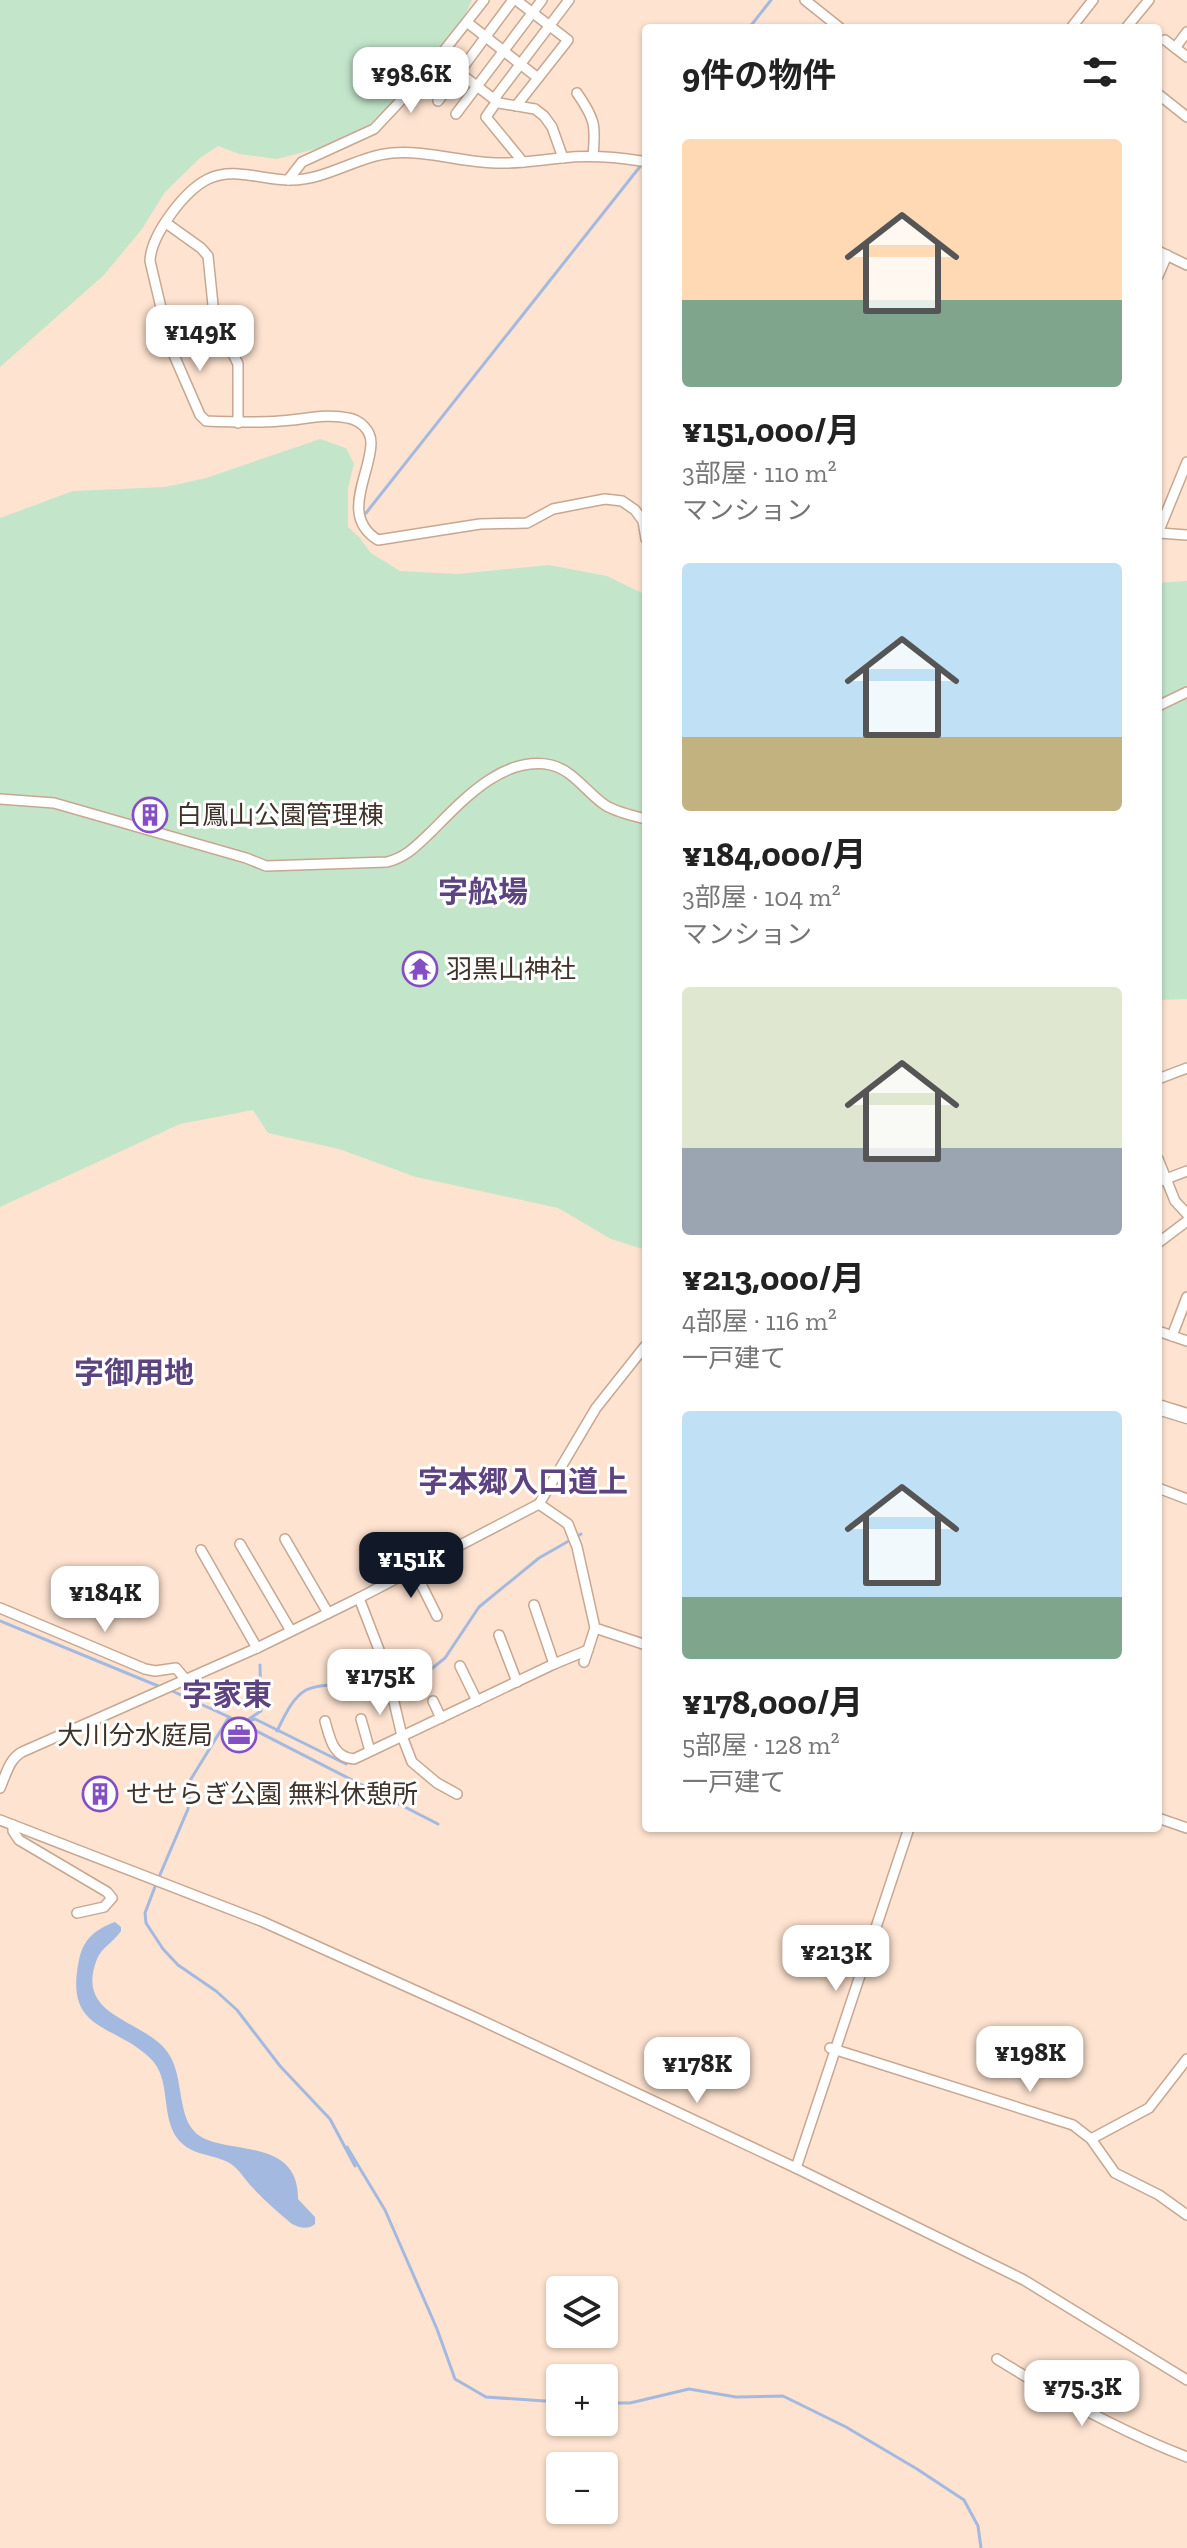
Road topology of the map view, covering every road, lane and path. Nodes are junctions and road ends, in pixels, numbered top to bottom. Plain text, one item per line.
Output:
1 (484, 0) edge
2 (515, 0) edge
3 (542, 0) edge
4 (569, 0) edge
5 (805, 0) edge
6 (1093, 0) edge
7 (1149, 0) edge
8 (532, 13) junction
9 (468, 23) junction
10 (835, 24) edge
11 (1074, 24) edge
12 (1129, 24) edge
13 (549, 26) junction
14 (1187, 32) edge
15 (486, 37) junction
16 (1165, 40) dead end
17 (1175, 48) junction
18 (504, 51) junction
19 (1187, 57) edge
20 (440, 58) junction
21 (520, 64) junction
22 (460, 73) junction
23 (538, 78) junction
24 (477, 86) junction
25 (577, 93) dead end
26 (1162, 97) edge
27 (495, 100) junction
28 (438, 101) dead end
29 (516, 106) junction
30 (456, 114) dead end
31 (1187, 117) edge
32 (593, 156) junction
33 (563, 158) junction
34 (641, 161) dead end
35 (523, 162) junction
36 (288, 180) junction
37 (166, 223) junction
38 (1163, 253) edge
39 (1187, 265) edge
40 (238, 423) junction
41 (1187, 462) edge
42 (642, 520) edge
43 (1162, 523) edge
44 (1162, 533) edge
45 (1187, 535) edge
46 (1187, 692) edge
47 (1162, 704) edge
48 (0, 799) edge
49 (642, 818) edge
50 (1187, 1068) edge
51 (1162, 1077) edge
52 (1187, 1171) edge
53 (1162, 1180) edge
54 (1187, 1214) edge
55 (1187, 1221) edge
56 (1162, 1240) edge
57 (1187, 1297) edge
58 (1162, 1332) edge
59 (1172, 1336) junction
60 (1187, 1341) edge
61 (642, 1350) edge
62 (1162, 1408) edge
63 (1187, 1416) edge
64 (1162, 1490) edge
65 (1187, 1499) edge
66 (539, 1504) junction
67 (285, 1539) dead end
68 (240, 1544) dead end
69 (201, 1550) dead end
70 (414, 1570) junction
71 (359, 1598) junction
72 (534, 1605) dead end
73 (0, 1608) edge
74 (328, 1613) junction
75 (437, 1616) dead end
76 (595, 1628) junction
77 (291, 1631) junction
78 (499, 1635) dead end
79 (642, 1644) edge
80 (257, 1648) junction
81 (588, 1650) junction
82 (584, 1662) dead end
83 (554, 1664) junction
84 (460, 1666) dead end
85 (182, 1682) junction
86 (517, 1682) junction
87 (433, 1701) dead end
88 (477, 1701) junction
89 (441, 1718) junction
90 (361, 1719) dead end
91 (325, 1721) dead end
92 (402, 1736) junction
93 (370, 1751) junction
94 (0, 1788) edge
95 (457, 1794) dead end
96 (1162, 1819) edge
97 (0, 1820) edge
98 (13, 1825) junction
99 (1187, 1828) edge
100 (908, 1832) edge
101 (77, 1913) dead end
102 (832, 2048) junction
103 (1187, 2059) edge
104 (1091, 2139) junction
105 (796, 2168) junction
106 (1187, 2215) edge
107 (997, 2359) dead end
108 (1187, 2380) edge
109 (1187, 2457) edge

1 - 9 street
2 - 8 street
2 - 15 street
3 - 8 street
4 - 13 street
5 - 10 street
6 - 11 street
7 - 12 street
8 - 13 street
8 - 18 street
9 - 15 street
9 - 20 street
13 - 21 street
13 - 23 street
14 - 17 street
15 - 18 street
15 - 22 street
16 - 17 street
17 - 19 street
18 - 21 street
18 - 24 street
20 - 22 street
20 - 36 street
21 - 23 street
21 - 27 street
22 - 24 street
22 - 28 street
23 - 29 street
24 - 27 street
24 - 30 street
25 - 32 street
26 - 31 street
27 - 29 street
27 - 35 street
29 - 33 street
32 - 33 street
32 - 34 street
33 - 35 street
35 - 36 street
36 - 37 street
37 - 40 street
37 - 40 street
38 - 39 street
40 - 42 street
41 - 43 street
44 - 45 street
46 - 47 street
48 - 49 street
50 - 51 street
52 - 53 street
53 - 54 street
55 - 56 street
57 - 59 street
58 - 59 street
59 - 60 street
61 - 66 street
62 - 63 street
64 - 65 street
66 - 70 street
66 - 76 street
67 - 74 street
68 - 77 street
69 - 80 street
70 - 71 street
70 - 75 street
71 - 74 street
71 - 92 street
72 - 83 street
73 - 85 street
74 - 77 street
76 - 79 street
76 - 81 street
77 - 80 street
78 - 86 street
80 - 85 street
81 - 82 street
81 - 83 street
83 - 86 street
84 - 88 street
85 - 94 street
86 - 88 street
87 - 89 street
88 - 89 street
89 - 92 street
90 - 93 street
91 - 93 street
92 - 93 street
92 - 95 street
96 - 99 street
97 - 98 street
98 - 101 street
98 - 105 street
100 - 102 street
102 - 104 street
102 - 105 street
103 - 104 street
104 - 106 street
105 - 108 street
107 - 109 street

